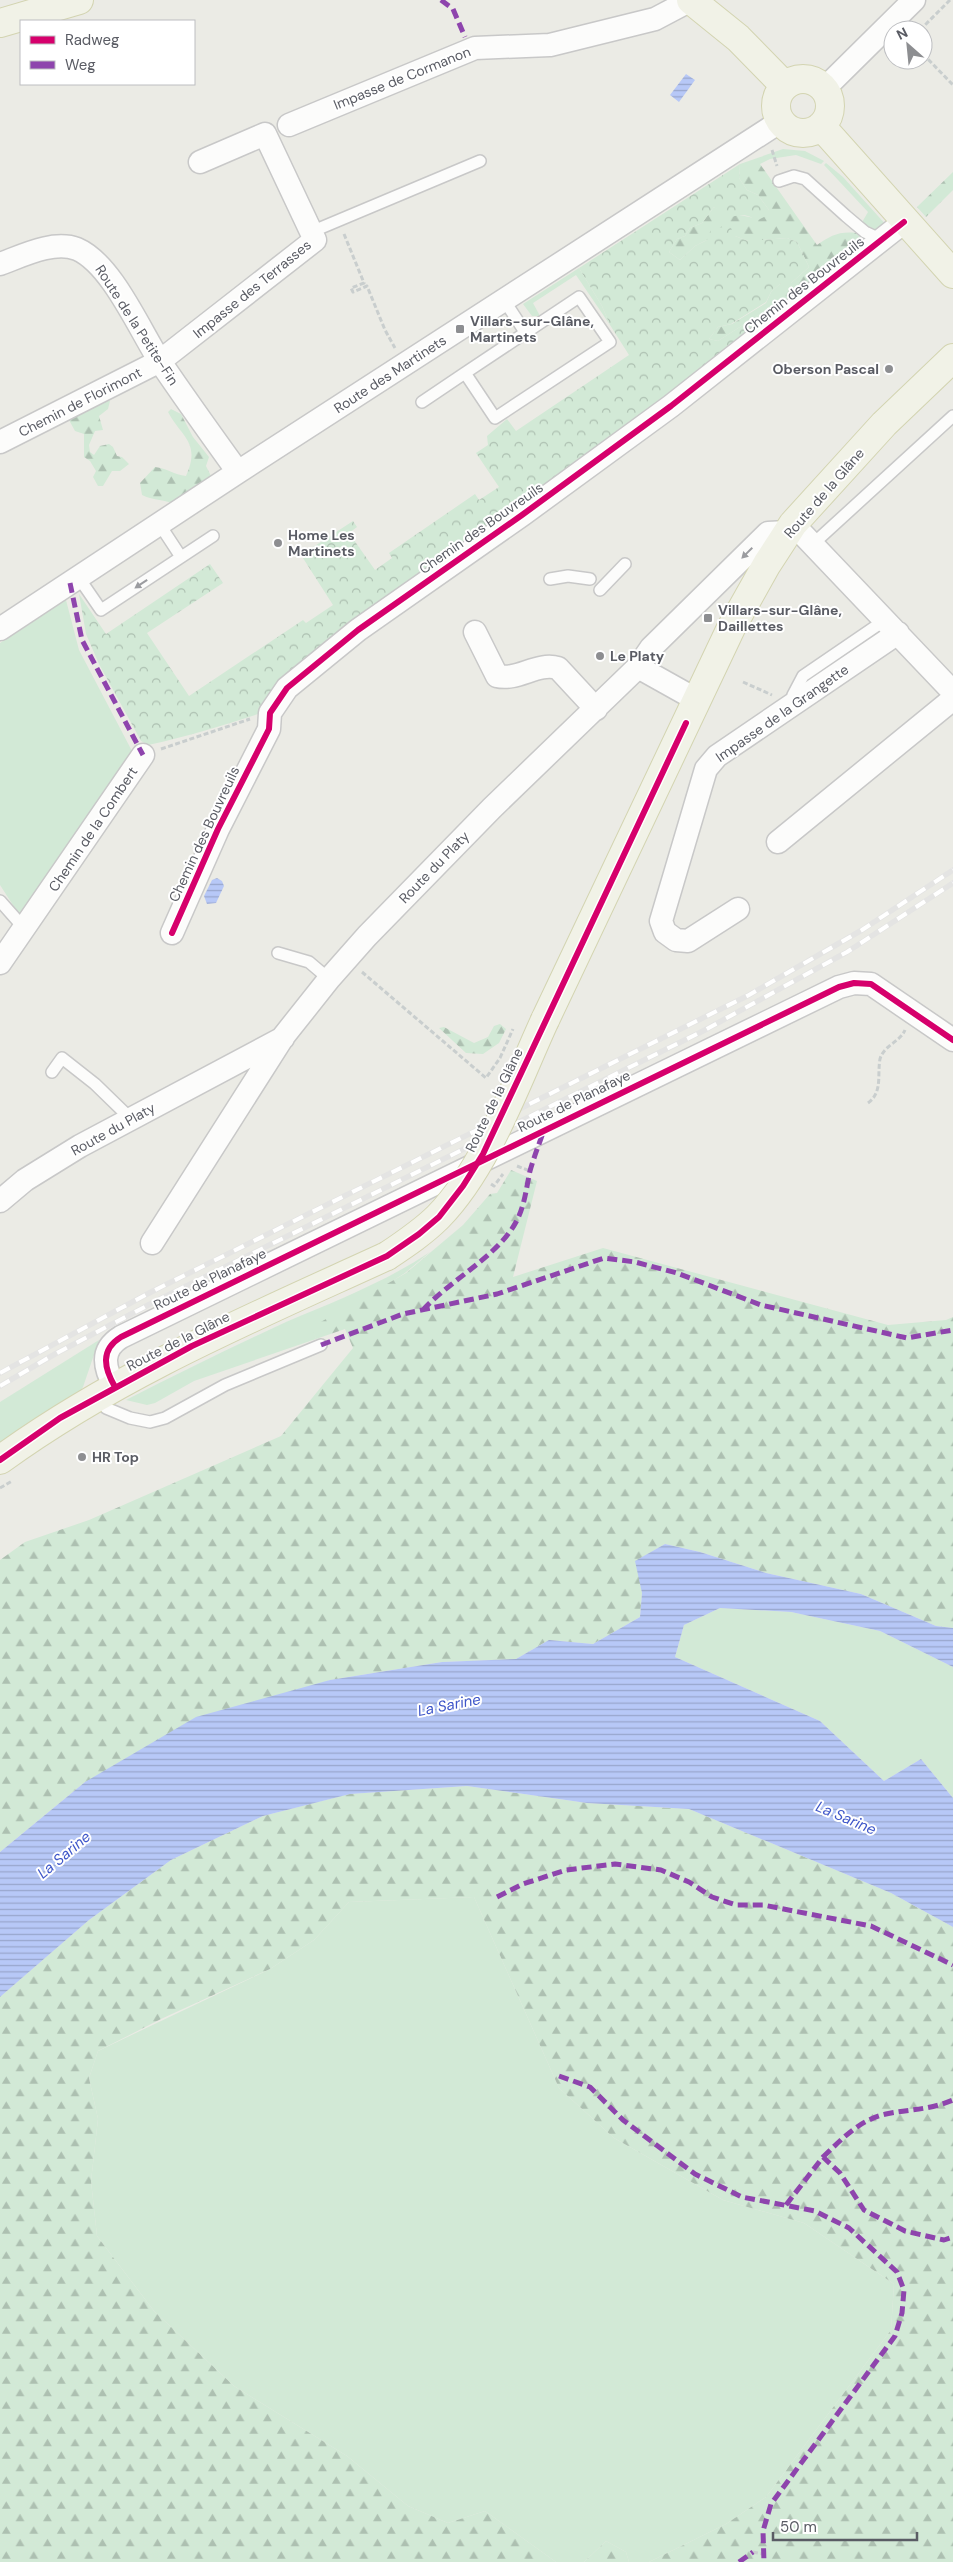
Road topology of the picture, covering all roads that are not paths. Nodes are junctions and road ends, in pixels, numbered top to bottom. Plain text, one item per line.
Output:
1 (79, 0) edge
2 (691, 0) edge
3 (914, 0) edge
4 (0, 23) edge
5 (785, 86) junction
6 (824, 89) junction
7 (781, 121) junction
8 (289, 125) dead end
9 (821, 126) junction
10 (480, 161) dead end
11 (200, 162) dead end
12 (779, 181) dead end
13 (904, 222) junction
14 (311, 232) junction
15 (882, 240) junction
16 (0, 264) edge
17 (953, 274) edge
18 (504, 300) junction
19 (525, 332) junction
20 (953, 358) edge
21 (160, 362) junction
22 (465, 373) junction
23 (422, 402) dead end
24 (953, 416) edge
25 (0, 442) edge
26 (238, 472) junction
27 (160, 525) junction
28 (790, 528) junction
29 (213, 536) dead end
30 (812, 544) junction
31 (181, 557) junction
32 (625, 564) dead end
33 (79, 578) junction
34 (550, 579) dead end
35 (590, 579) dead end
36 (600, 590) dead end
37 (891, 626) junction
38 (0, 630) edge
39 (475, 632) dead end
40 (638, 667) junction
41 (953, 692) edge
42 (793, 695) dead end
43 (953, 699) edge
44 (697, 700) junction
45 (596, 709) junction
46 (143, 755) road end
47 (778, 842) dead end
48 (0, 901) edge
49 (738, 909) dead end
50 (24, 928) junction
51 (172, 933) dead end
52 (278, 953) dead end
53 (0, 963) edge
54 (329, 979) junction
55 (284, 1037) junction
56 (953, 1040) edge
57 (52, 1072) dead end
58 (131, 1119) junction
59 (0, 1201) edge
60 (152, 1243) dead end
61 (321, 1345) dead end
62 (111, 1397) junction
63 (0, 1460) edge

1 - 4 main road
2 - 5 main road
2 - 8 street, Impasse de Cormanon
3 - 6 street
5 - 6 main road
5 - 7 main road
6 - 9 main road
7 - 9 main road
7 - 18 street, Route des Martinets
9 - 13 main road
10 - 14 lane
11 - 14 street, Impasse des Terrasses
12 - 15 lane
13 - 15 street, Chemin des Bouvreuils
13 - 17 main road
14 - 21 street, Impasse des Terrasses
15 - 51 street, Chemin des Bouvreuils
16 - 21 street, Route de la Petite-Fin
18 - 19 lane
18 - 26 street, Route des Martinets
19 - 22 lane
19 - 22 lane
20 - 28 main road, Route de la Glâne
21 - 25 street, Chemin de Florimont
21 - 26 street, Route de la Petite-Fin
22 - 23 lane
24 - 30 lane
26 - 27 street, Route des Martinets
27 - 31 lane
27 - 33 street, Route des Martinets
28 - 30 street
28 -> 40 street, Route du Platy
28 - 44 main road, Route de la Glâne
29 - 31 lane
30 - 37 street
31 -> 33 lane
32 - 36 lane
33 - 38 street, Route des Martinets
34 - 35 lane
37 - 41 street
37 - 42 lane
37 - 49 street, Impasse de la Grangette
39 - 45 street
40 - 44 street
40 - 45 street, Route du Platy
43 - 47 street
44 - 62 main road, Route de la Glâne, bridge
45 - 54 street, Route du Platy
46 - 50 street, Chemin de la Combert
48 - 50 lane
50 - 53 street, Chemin de la Combert
52 - 54 lane
54 - 55 street, Route du Platy
55 - 58 street, Route du Platy
55 - 60 street, Route du Platy
56 - 62 street, Route de Planafaye
57 - 58 lane
58 - 59 street, Route du Platy
61 - 62 lane
62 - 63 main road, Route de la Glâne

